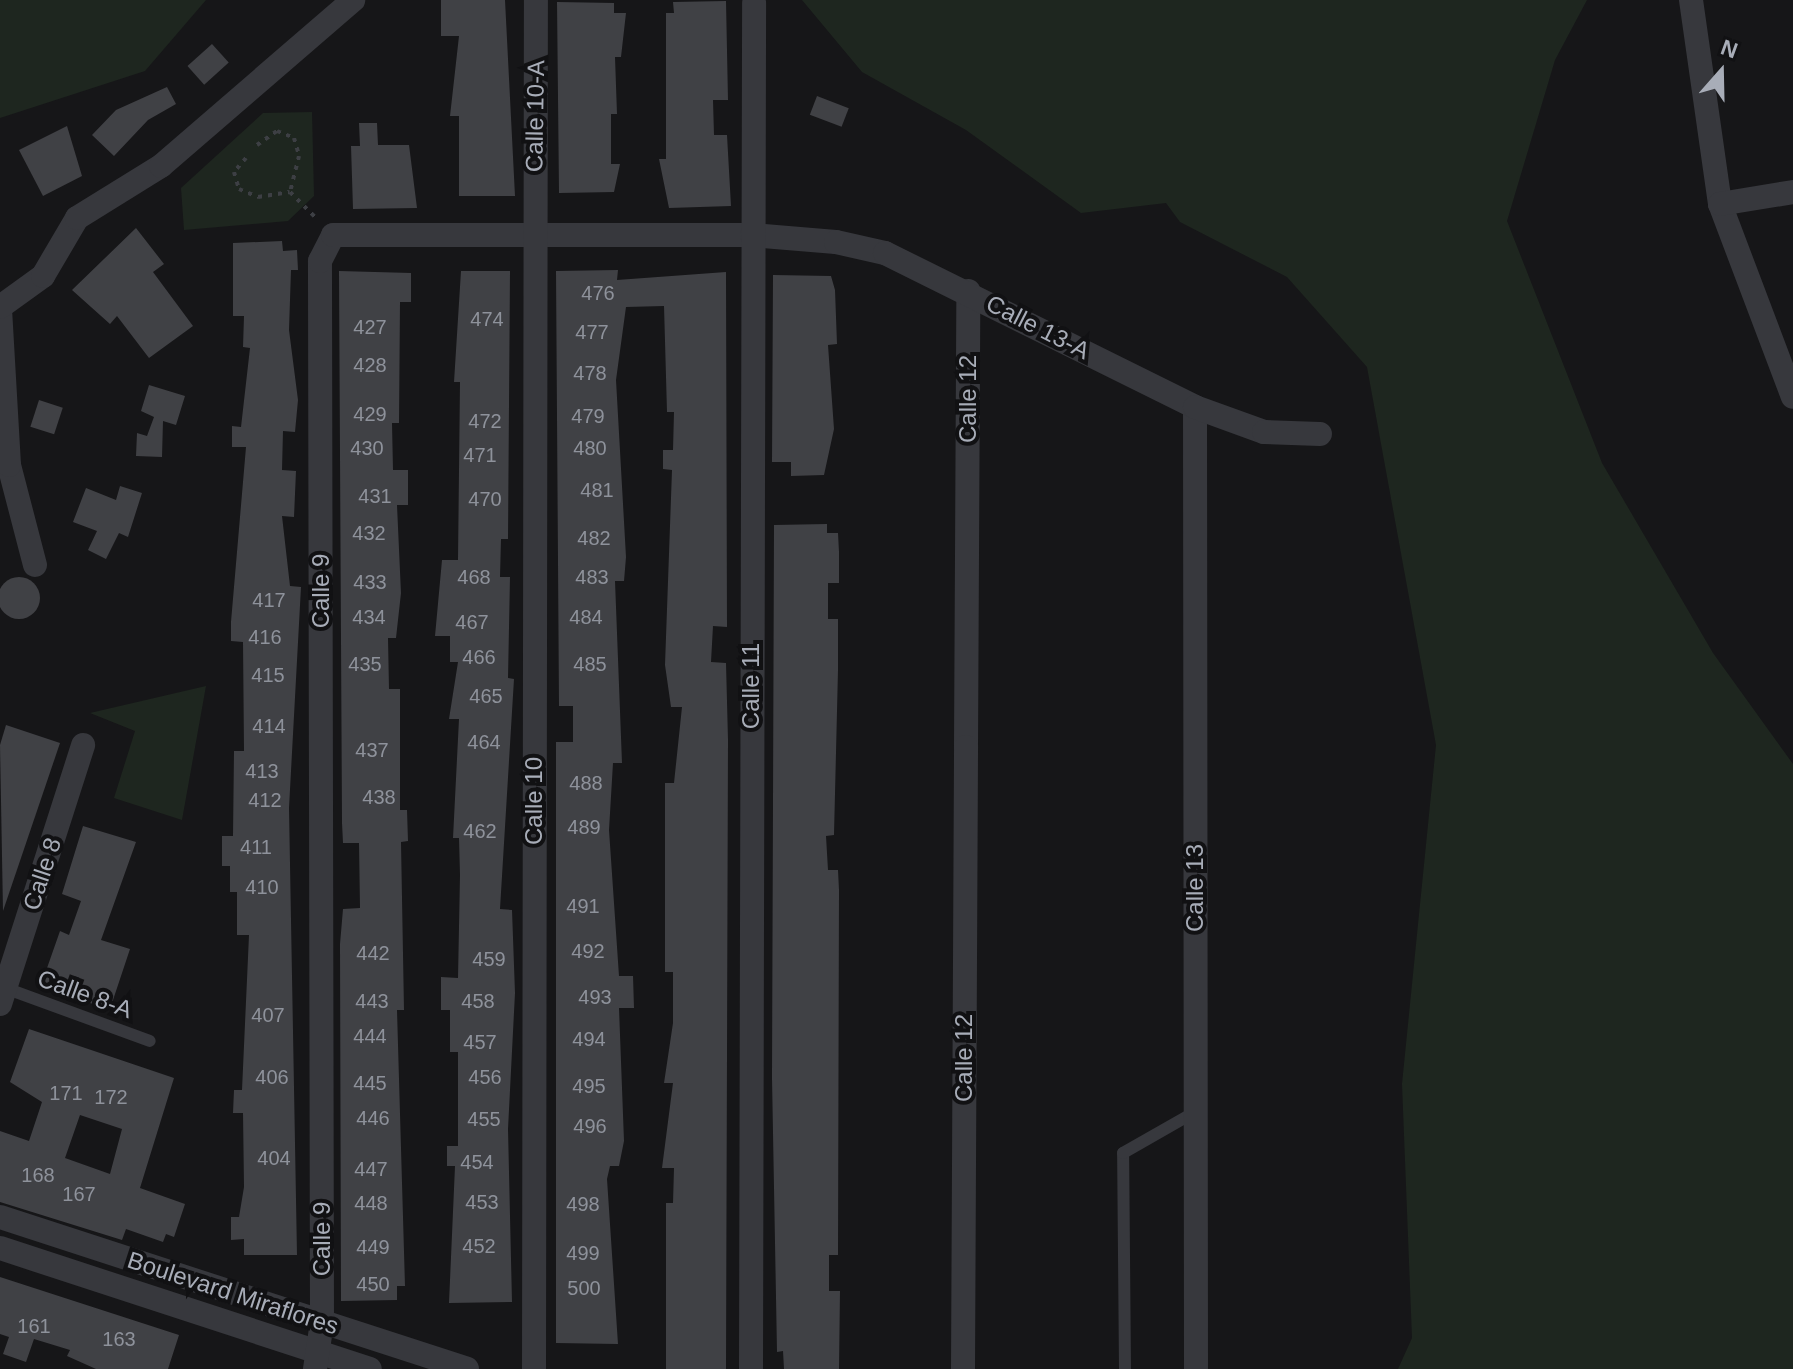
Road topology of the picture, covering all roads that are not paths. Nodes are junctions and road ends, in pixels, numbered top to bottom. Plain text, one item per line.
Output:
1 (353, 0) edge
2 (536, 0) edge
3 (1691, 0) edge
4 (754, 3) dead end
5 (1793, 192) edge
6 (1720, 204) junction
7 (534, 233) junction
8 (752, 235) junction
9 (968, 291) junction
10 (0, 307) edge
11 (1793, 397) edge
12 (1195, 407) junction
13 (1320, 434) dead end
14 (5, 436) edge
15 (35, 565) dead end
16 (83, 745) dead end
17 (2, 996) edge
18 (150, 1041) dead end
19 (1195, 1112) junction
20 (0, 1217) edge
21 (0, 1248) edge
22 (322, 1322) junction
23 (315, 1360) edge
24 (370, 1369) edge
25 (467, 1369) edge
26 (534, 1369) edge
27 (751, 1369) edge
28 (963, 1369) edge
29 (1125, 1369) edge
30 (1196, 1369) edge

1 - 10 street
2 - 7 street, Calle 10-A
3 - 6 street
4 - 8 street, Calle 11
5 - 6 street
6 - 11 street
7 - 8 street
7 - 22 street, Calle 9
7 - 26 street, Calle 10
8 - 9 street, Calle 13-A
8 - 27 street, Calle 11
9 - 12 street, Calle 13-A
9 - 28 street, Calle 12
10 - 14 street
12 - 13 street, Calle 13-A
12 - 19 street, Calle 13
14 - 15 street
16 - 17 street, Calle 8
17 - 18 lane, Calle 8-A
19 - 29 lane
19 - 30 street, Calle 13
20 - 22 street, Boulevard Miraflores
21 - 23 street, Boulevard Miraflores
22 - 23 street, Calle 9
22 - 25 street, Boulevard Miraflores
23 - 24 street, Boulevard Miraflores

